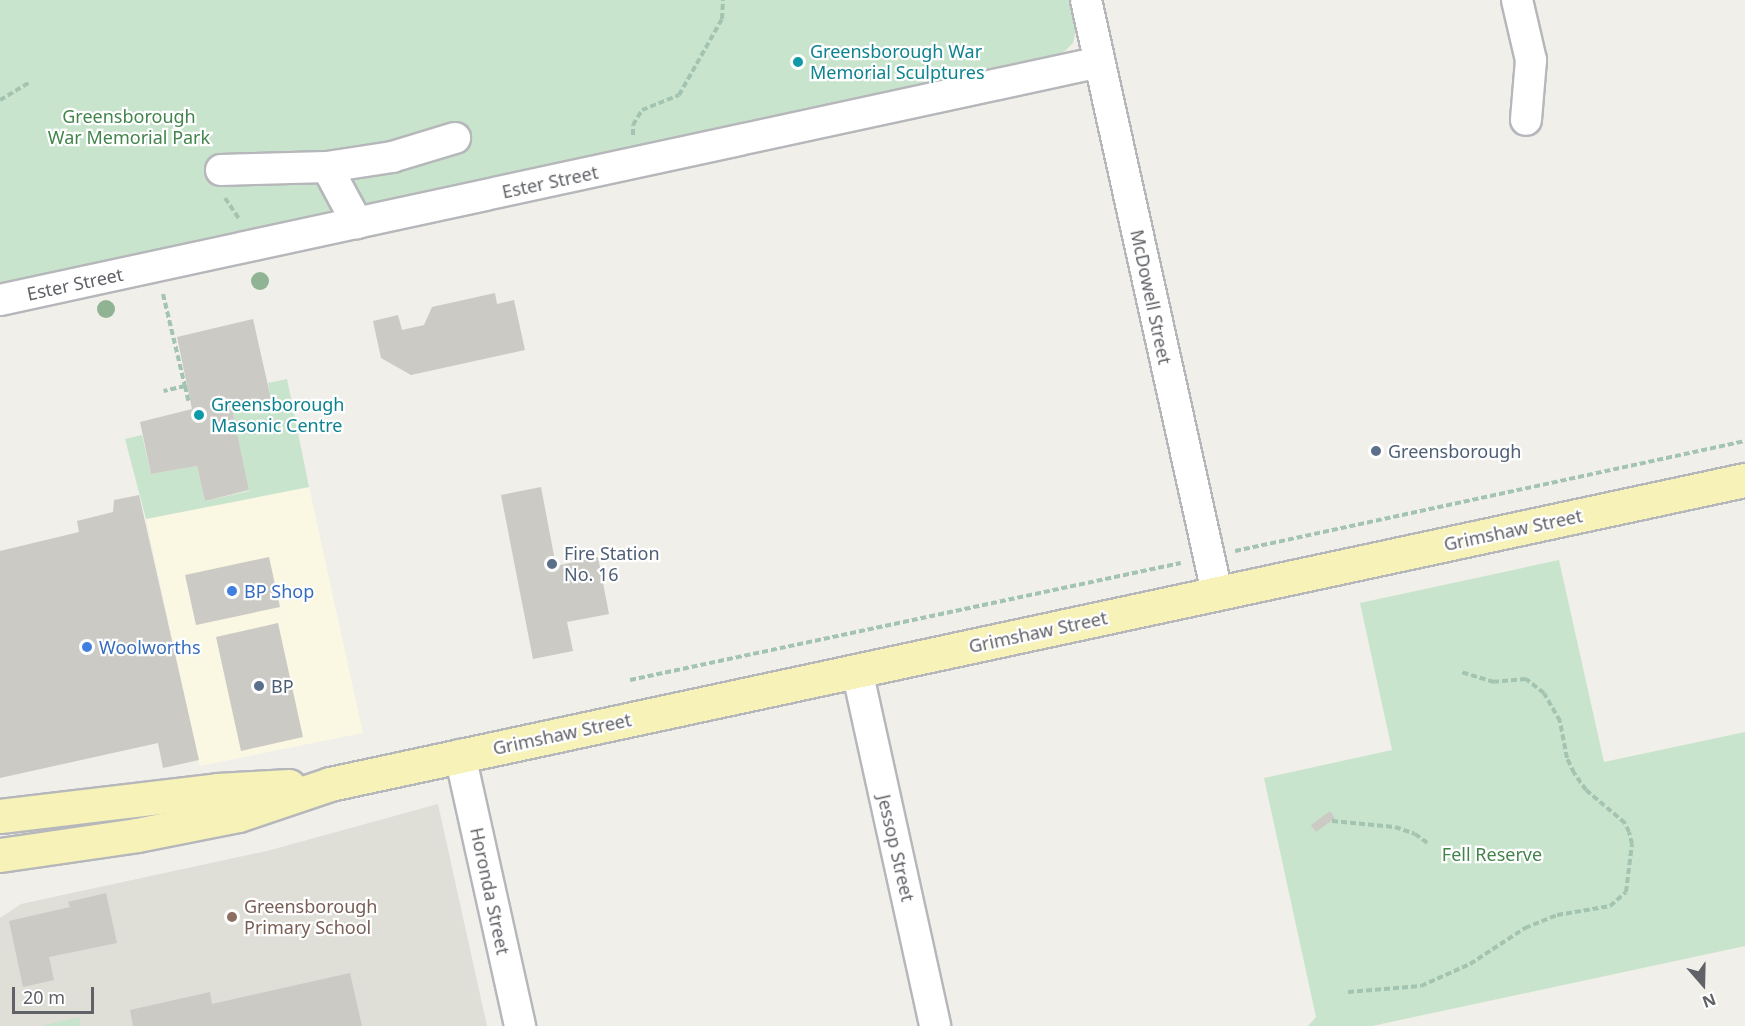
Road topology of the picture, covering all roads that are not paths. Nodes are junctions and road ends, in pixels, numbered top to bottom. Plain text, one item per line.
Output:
1 (1086, 0) edge
2 (1517, 0) edge
3 (1100, 62) junction
4 (1526, 120) dead end
5 (454, 138) dead end
6 (327, 167) junction
7 (222, 183) road end
8 (357, 223) junction
9 (0, 300) edge
10 (1745, 480) edge
11 (1217, 593) junction
12 (856, 670) junction
13 (460, 755) junction
14 (330, 784) junction
15 (0, 816) edge
16 (74, 844) junction
17 (0, 855) edge
18 (0, 880) edge
19 (520, 1026) edge
20 (935, 1026) edge

1 - 3 street, McDowell Street
2 - 4 street
3 - 8 street, Ester Street
3 - 11 street, McDowell Street
5 - 6 street
6 - 7 street
6 - 8 street
8 - 9 street, Ester Street
10 - 11 main road, Grimshaw Street
11 - 12 main road, Grimshaw Street
12 - 13 main road, Grimshaw Street
12 - 20 street, Jessop Street
13 - 14 main road, Grimshaw Street
13 - 19 street, Horonda Street
14 - 15 main road, Grimshaw Street
14 - 16 main road, Grimshaw Street
16 - 17 main road, Grimshaw Street
16 - 18 main road

